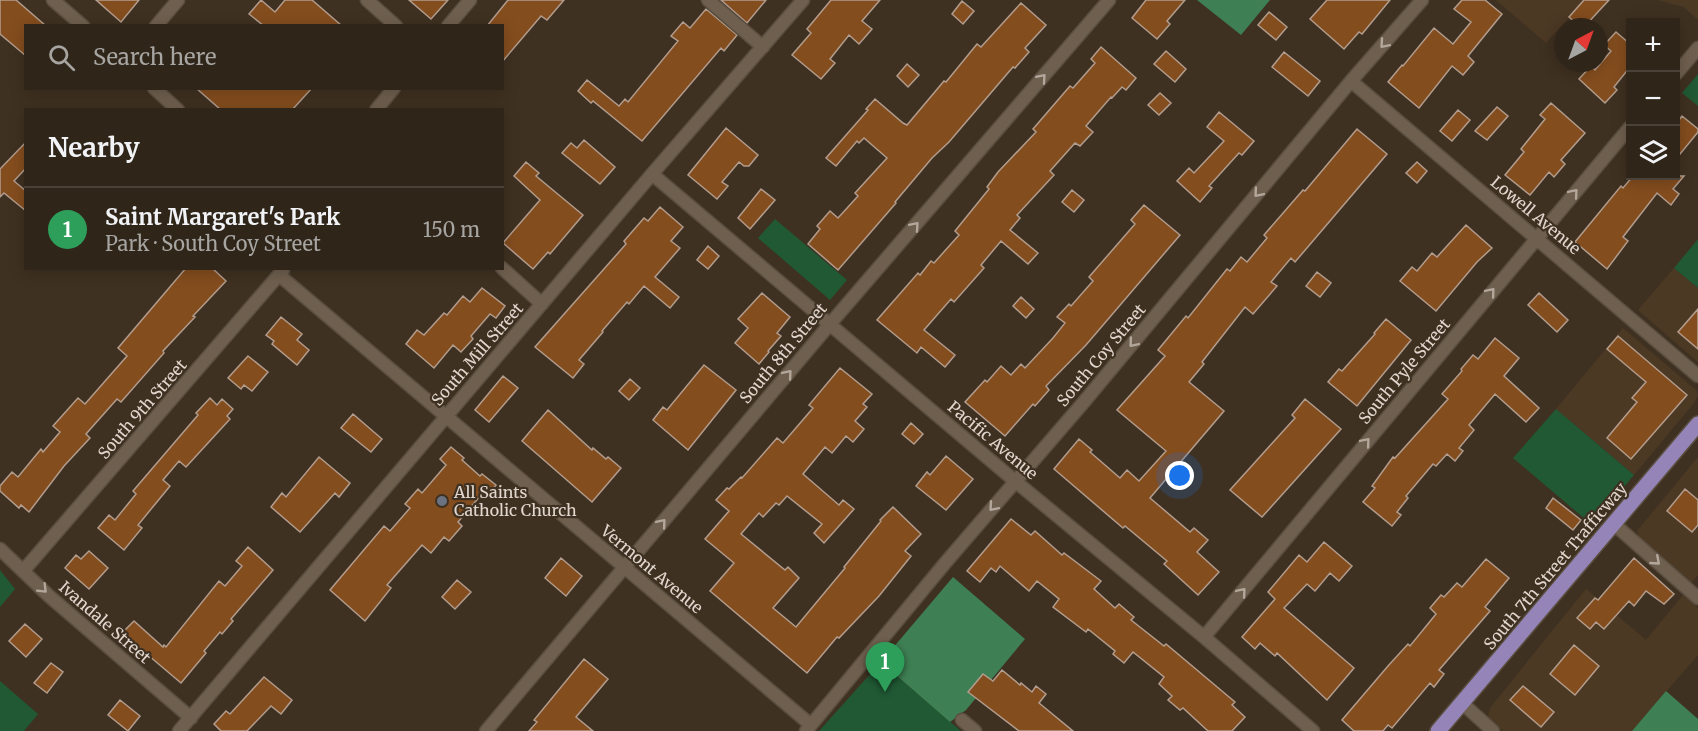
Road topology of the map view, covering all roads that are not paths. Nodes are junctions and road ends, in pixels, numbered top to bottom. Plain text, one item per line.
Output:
1 (53, 0) edge
2 (178, 0) edge
3 (367, 0) edge
4 (470, 0) edge
5 (708, 0) edge
6 (803, 0) edge
7 (1109, 0) edge
8 (1422, 0) edge
9 (80, 24) edge
10 (158, 24) edge
11 (394, 24) edge
12 (450, 24) edge
13 (763, 47) junction
14 (1698, 48) edge
15 (1678, 72) edge
16 (1352, 81) junction
17 (156, 90) edge
18 (392, 90) edge
19 (176, 108) edge
20 (378, 108) edge
21 (1626, 132) edge
22 (652, 174) junction
23 (1536, 238) junction
24 (504, 270) edge
25 (282, 272) edge
26 (542, 304) junction
27 (830, 324) junction
28 (1698, 376) edge
29 (446, 416) junction
30 (1698, 424) edge
31 (1016, 481) junction
32 (1614, 524) junction
33 (0, 549) edge
34 (624, 567) junction
35 (24, 570) junction
36 (1698, 598) edge
37 (1204, 637) junction
38 (1462, 703) junction
39 (191, 718) junction
40 (962, 720) dead end
41 (808, 728) edge
42 (179, 731) edge
43 (486, 731) edge
44 (975, 731) edge
45 (1313, 731) edge
46 (1438, 731) edge
47 (1493, 731) edge

1 - 9 street
2 - 10 street
3 - 11 street
4 - 12 street
5 - 13 street
6 - 13 street, South Mill Street
27 -> 7 street, South 8th Street
8 -> 16 street, South Coy Street
13 - 22 street, South Mill Street
14 - 15 street
16 - 23 street, Lowell Avenue
16 -> 31 street, South Coy Street
17 - 19 street
18 - 20 street
23 -> 21 street, South Pyle Street
22 - 26 street, South Mill Street
22 - 27 street, Pacific Avenue
23 - 28 street, Lowell Avenue
37 -> 23 street, South Pyle Street
24 - 26 street
25 - 29 street, Vermont Avenue
25 - 35 street, South 9th Street
26 - 29 street, South Mill Street
27 - 31 street, Pacific Avenue
34 -> 27 street, South 8th Street
29 - 34 street, Vermont Avenue
29 - 39 street, South Mill Street
30 - 32 main road, South 7th Street Trafficway
31 - 37 street, Pacific Avenue
31 -> 41 street, South Coy Street
32 -> 36 street
32 - 38 main road, South 7th Street Trafficway
33 - 35 street, Ivandale Street
34 - 41 street, Vermont Avenue
34 - 43 street, South 8th Street
35 -> 39 street, Ivandale Street
37 - 45 street, Pacific Avenue
38 - 46 main road, South 7th Street Trafficway
38 - 47 street
39 - 42 street, South Mill Street
40 - 44 street

